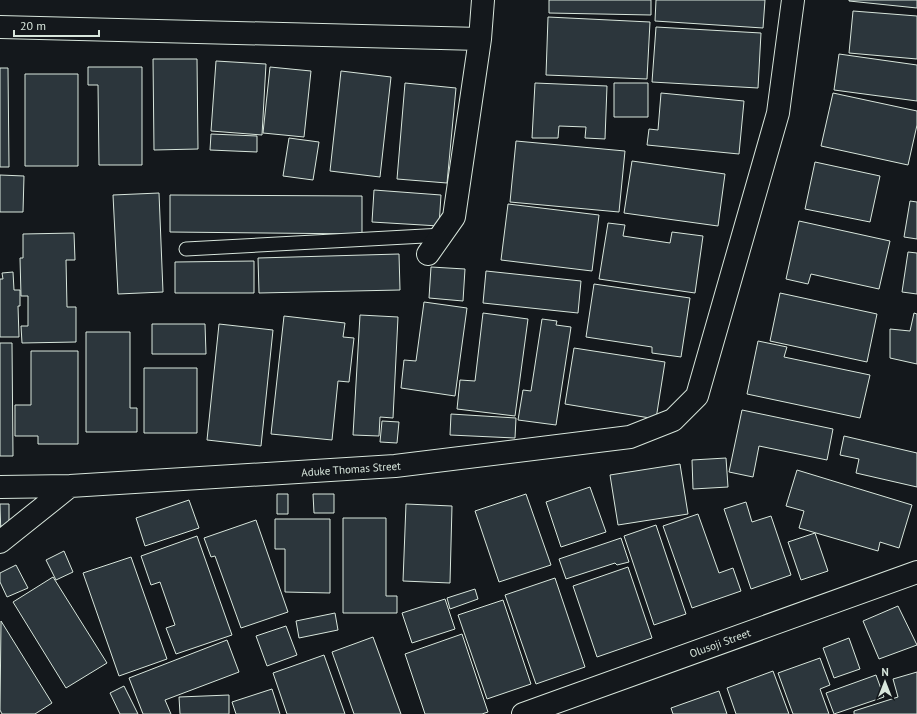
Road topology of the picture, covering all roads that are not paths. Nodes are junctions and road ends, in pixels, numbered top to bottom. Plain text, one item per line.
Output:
1 (483, 0) edge
2 (793, 0) edge
3 (0, 27) edge
4 (480, 39) junction
5 (443, 234) junction
6 (186, 249) dead end
7 (428, 254) dead end
8 (70, 486) junction
9 (0, 487) edge
10 (0, 542) edge
11 (917, 572) edge
12 (522, 714) edge

1 - 4 street
2 - 8 street, Aduke Thomas Street
3 - 4 street
4 - 5 street
5 - 6 lane
5 - 7 street
8 - 9 street, Aduke Thomas Street
8 - 10 street
11 - 12 street, Olusoji Street

